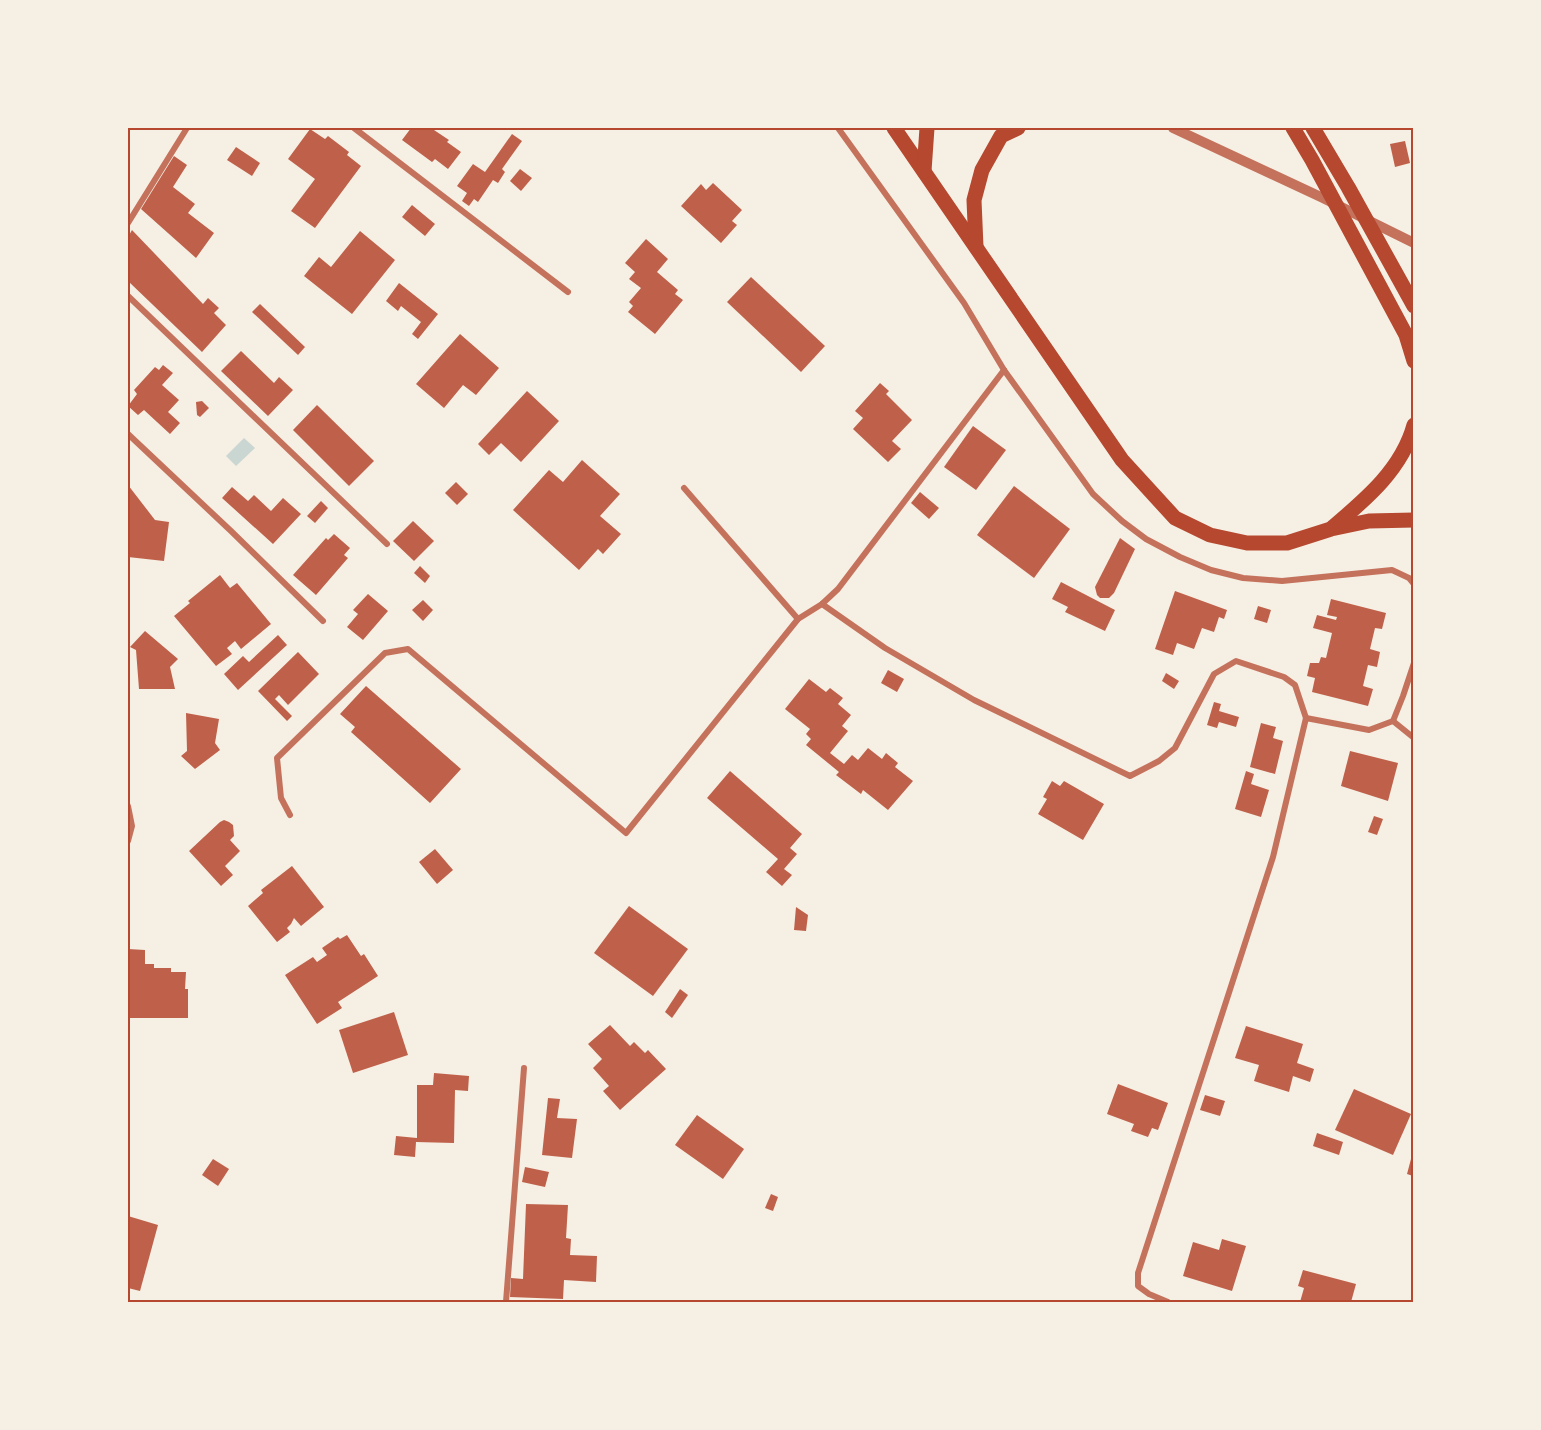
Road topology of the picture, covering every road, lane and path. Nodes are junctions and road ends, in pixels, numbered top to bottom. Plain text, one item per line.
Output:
1 (187, 128) edge
2 (354, 128) edge
3 (838, 128) edge
4 (894, 128) edge
5 (927, 128) edge
6 (1018, 128) edge
7 (1173, 128) edge
8 (1293, 128) edge
9 (1313, 128) edge
10 (1002, 132) edge
11 (924, 171) junction
12 (128, 223) edge
13 (1409, 241) edge
14 (976, 247) junction
15 (568, 292) dead end
16 (128, 296) edge
17 (1413, 306) edge
18 (1413, 361) edge
19 (1004, 370) junction
20 (1413, 425) edge
21 (128, 434) edge
22 (684, 488) dead end
23 (1413, 520) edge
24 (1331, 529) junction
25 (387, 544) dead end
26 (1413, 584) edge
27 (822, 604) junction
28 (798, 619) junction
29 (323, 621) dead end
30 (1413, 663) edge
31 (1306, 718) junction
32 (1393, 721) junction
33 (1413, 738) edge
34 (128, 806) edge
35 (290, 815) dead end
36 (128, 841) edge
37 (524, 1068) dead end
38 (506, 1302) edge
39 (1168, 1302) edge

1 - 12 street
2 - 15 street
3 - 19 street
4 - 11 main road
5 - 11 main road
6 - 10 main road
7 - 13 street
8 - 18 main road
9 - 17 main road
10 - 14 main road
11 - 14 main road
14 - 24 main road
16 - 25 street
19 - 26 street
19 - 27 street
20 - 24 main road
21 - 29 street
22 - 28 street
23 - 24 main road
27 - 28 street
27 - 31 street
28 - 35 street
30 - 32 street
31 - 32 street
31 - 39 street
32 - 33 street
34 - 36 street
37 - 38 street

